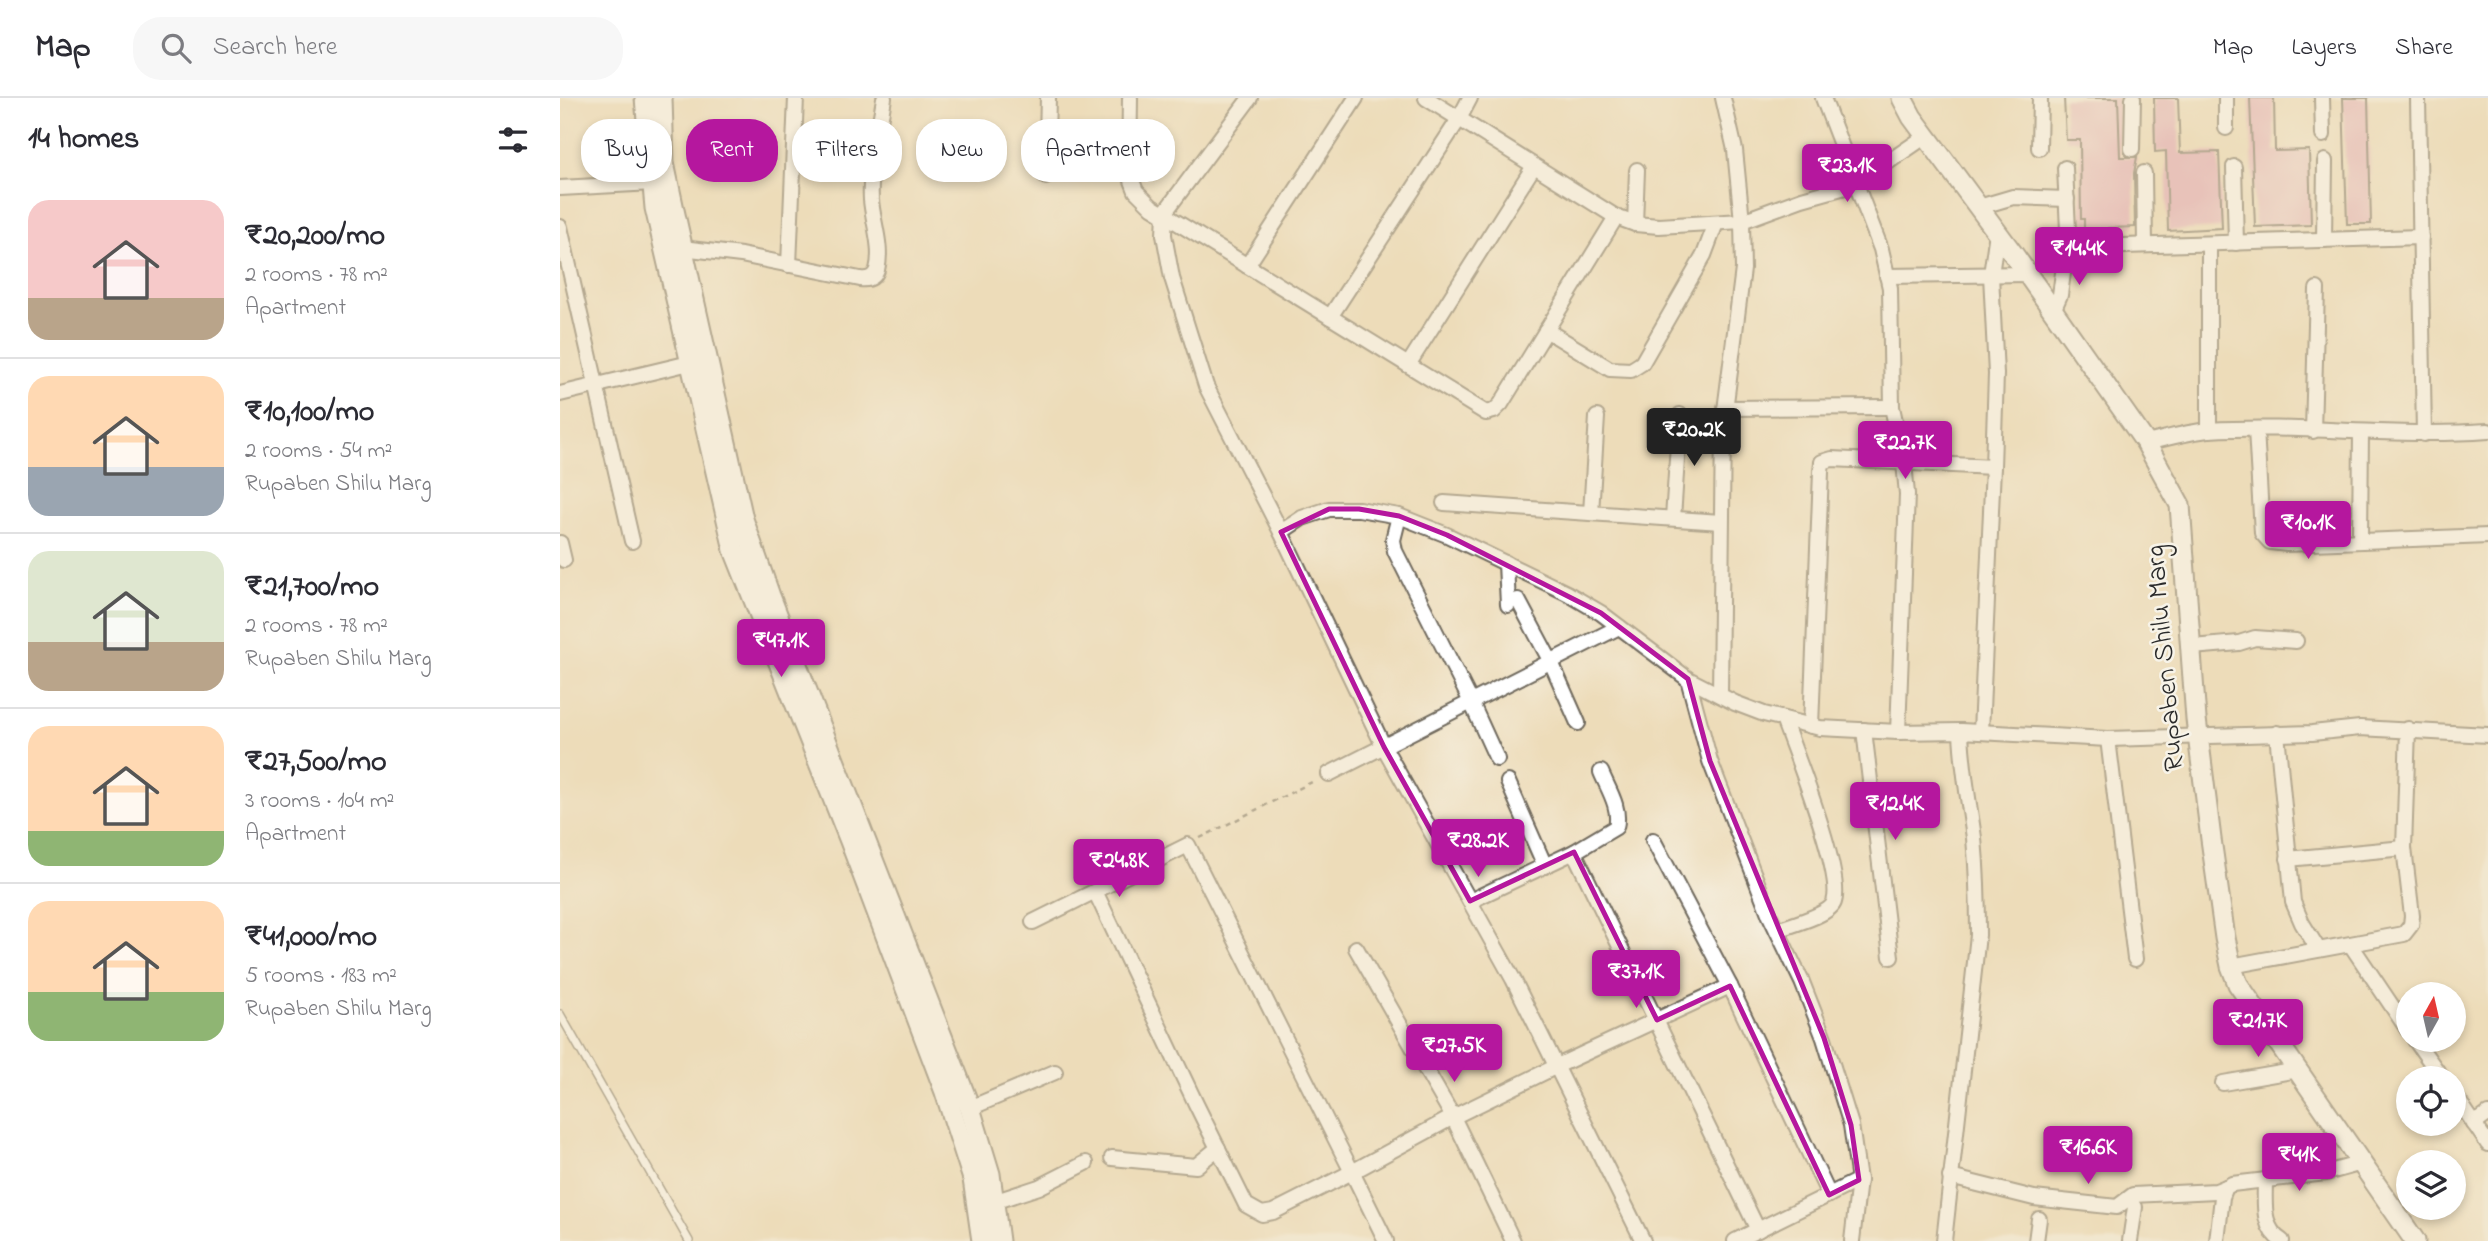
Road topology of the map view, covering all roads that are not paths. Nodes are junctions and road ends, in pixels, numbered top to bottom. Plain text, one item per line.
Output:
1 (645, 98) edge
2 (662, 98) edge
3 (796, 98) edge
4 (884, 98) edge
5 (1048, 98) edge
6 (1130, 98) edge
7 (1250, 98) edge
8 (1356, 98) edge
9 (1426, 98) edge
10 (1471, 98) edge
11 (1723, 98) edge
12 (1823, 98) edge
13 (1902, 98) edge
14 (2040, 98) edge
15 (2133, 98) edge
16 (2226, 98) edge
17 (2322, 98) edge
18 (2418, 98) edge
19 (1047, 119) edge
20 (1459, 119) junction
21 (2226, 128) dead end
22 (2323, 135) dead end
23 (1926, 136) junction
24 (2039, 148) dead end
25 (2132, 149) dead end
26 (2325, 161) dead end
27 (1534, 166) junction
28 (2234, 167) dead end
29 (2065, 168) dead end
30 (1637, 170) dead end
31 (2144, 173) dead end
32 (653, 183) junction
33 (1856, 184) junction
34 (560, 188) edge
35 (2067, 199) junction
36 (1979, 207) junction
37 (1166, 215) junction
38 (1616, 216) junction
39 (1742, 221) junction
40 (1716, 223) junction
41 (1635, 225) junction
42 (560, 227) edge
43 (1997, 232) junction
44 (2421, 237) junction
45 (2323, 240) junction
46 (2236, 243) junction
47 (2209, 244) junction
48 (2145, 245) junction
49 (682, 248) junction
50 (2066, 251) dead end
51 (789, 265) junction
52 (1247, 266) junction
53 (2028, 274) junction
54 (1991, 275) junction
55 (1887, 276) junction
56 (2316, 289) dead end
57 (2053, 311) junction
58 (1330, 317) junction
59 (1546, 330) junction
60 (699, 360) junction
61 (1408, 365) junction
62 (597, 385) junction
63 (560, 394) edge
64 (1892, 407) junction
65 (1726, 408) junction
66 (1680, 415) dead end
67 (1597, 417) dead end
68 (2256, 429) junction
69 (2209, 430) junction
70 (2313, 431) junction
71 (2488, 431) edge
72 (2361, 432) junction
73 (2424, 434) junction
74 (2146, 443) junction
75 (1904, 463) junction
76 (1993, 467) junction
77 (1444, 503) dead end
78 (1591, 513) junction
79 (1399, 516) junction
80 (1673, 518) junction
81 (1721, 522) junction
82 (1281, 532) junction
83 (2488, 536) edge
84 (632, 541) dead end
85 (2360, 541) junction
86 (560, 543) edge
87 (564, 560) dead end
88 (1506, 563) junction
89 (1619, 627) junction
90 (2296, 641) dead end
91 (2192, 647) junction
92 (1550, 662) junction
93 (1688, 679) junction
94 (1720, 695) junction
95 (1471, 702) junction
96 (1783, 719) junction
97 (1578, 723) dead end
98 (1811, 726) junction
99 (2408, 729) junction
100 (1864, 730) junction
101 (1961, 731) junction
102 (1898, 732) junction
103 (1981, 732) junction
104 (2277, 733) junction
105 (2488, 734) edge
106 (2199, 737) junction
107 (2108, 739) junction
108 (1384, 747) junction
109 (1497, 759) dead end
110 (1601, 772) dead end
111 (1329, 774) road end
112 (1508, 782) dead end
113 (1653, 840) dead end
114 (2404, 848) junction
115 (1574, 852) junction
116 (2288, 859) junction
117 (1545, 866) junction
118 (1096, 891) junction
119 (1470, 901) junction
120 (1034, 922) dead end
121 (1777, 930) junction
122 (2351, 945) junction
123 (1356, 948) dead end
124 (2318, 948) junction
125 (1891, 957) dead end
126 (2135, 959) dead end
127 (2231, 967) junction
128 (1730, 986) junction
129 (2396, 1012) edge
130 (560, 1014) edge
131 (1657, 1020) junction
132 (1556, 1066) junction
133 (2298, 1070) junction
134 (1055, 1072) dead end
135 (2224, 1083) dead end
136 (970, 1108) junction
137 (2466, 1112) edge
138 (2488, 1114) edge
139 (1453, 1117) junction
140 (2474, 1124) junction
141 (2488, 1144) edge
142 (1218, 1148) junction
143 (1112, 1158) dead end
144 (1086, 1163) dead end
145 (2362, 1163) junction
146 (1353, 1172) junction
147 (1950, 1177) junction
148 (1859, 1180) junction
149 (2265, 1180) junction
150 (2226, 1187) junction
151 (1829, 1195) junction
152 (987, 1204) junction
153 (2135, 1207) dead end
154 (2039, 1219) dead end
155 (1758, 1230) junction
156 (689, 1241) edge
157 (982, 1241) edge
158 (999, 1241) edge
159 (1386, 1241) edge
160 (1513, 1241) edge
161 (1643, 1241) edge
162 (1735, 1241) edge
163 (1852, 1241) edge
164 (1944, 1241) edge
165 (2036, 1241) edge
166 (2130, 1241) edge
167 (2217, 1241) edge
168 (2282, 1241) edge
169 (2415, 1241) edge

1 - 32 street
2 - 49 street
3 - 51 street
4 - 51 street
5 - 19 street
6 - 37 street
7 - 37 street
8 - 52 street
9 - 20 street
10 - 20 street
11 - 39 street
12 - 33 street
13 - 23 street, Rupaben Shilu Marg
14 - 24 street
15 - 25 street
16 - 21 street
17 - 22 street
18 - 44 street
20 - 27 street
20 - 58 street
23 - 33 street
23 - 36 street, Rupaben Shilu Marg
26 - 45 street
27 - 38 street
27 - 61 street
28 - 46 street
29 - 35 street
30 - 41 street
31 - 48 street
32 - 34 street
32 - 60 street
33 - 39 street
33 - 55 street
35 - 36 street
35 - 48 street
36 - 43 street, Rupaben Shilu Marg
37 - 52 street
37 - 82 street
38 - 41 street
38 - 59 street
39 - 40 street
39 - 65 street
40 - 41 street
40 - 59 street
42 - 62 street
43 - 53 street, Rupaben Shilu Marg
43 - 54 street
44 - 45 street
44 - 73 street
45 - 46 street
46 - 47 street
47 - 48 street
47 - 69 street
49 - 51 street
49 - 60 street
50 - 57 street
52 - 58 street
53 - 54 street
53 - 57 street, Rupaben Shilu Marg
54 - 55 street
54 - 76 street
55 - 64 street
56 - 70 street
57 - 74 street, Rupaben Shilu Marg
58 - 61 street
59 - 61 street
60 - 62 street
60 - 136 street
60 - 152 street
62 - 63 street
62 - 84 street
64 - 65 street
64 - 75 street
65 - 81 street
66 - 80 street
67 - 78 street
68 - 69 street
68 - 70 street
68 - 85 street
69 - 74 street
70 - 72 street
71 - 73 street
72 - 73 street
72 - 85 street
74 - 91 street, Rupaben Shilu Marg
75 - 76 street
75 - 98 street
75 - 102 street
76 - 103 street
77 - 78 street
78 - 80 street
79 - 82 street
79 - 88 street
79 - 95 street
80 - 81 street
81 - 94 street
82 - 108 street
83 - 85 street
86 - 87 street
88 - 89 street
88 - 92 street
89 - 92 street
89 - 93 street
90 - 91 street
91 - 106 street, Rupaben Shilu Marg
92 - 95 street
92 - 97 street
93 - 94 street
93 - 121 street
94 - 96 street
95 - 108 street
95 - 109 street
96 - 98 street
96 - 121 street
98 - 100 street
99 - 104 street
99 - 105 street
99 - 114 street
100 - 102 street
100 - 125 street
101 - 102 street
101 - 103 street
101 - 147 street
103 - 107 street
104 - 106 street
104 - 116 street
106 - 107 street
106 - 127 street, Rupaben Shilu Marg
107 - 126 street
108 - 111 street
108 - 119 street
110 - 115 street
112 - 117 street
113 - 128 street
114 - 116 street
114 - 122 street
115 - 117 street
115 - 131 street
116 - 124 street
117 - 119 street
118 - 120 street
118 - 142 street
118 - 146 street
119 - 132 street
121 - 148 street
122 - 124 street
122 - 129 street
123 - 139 street
124 - 127 street
127 - 133 street, Rupaben Shilu Marg
128 - 131 street
128 - 151 street
130 - 156 lane
131 - 132 street
131 - 155 street
132 - 139 street
132 - 161 street
133 - 135 street
133 - 145 street, Rupaben Shilu Marg
134 - 136 street
136 - 152 street
137 - 140 street
138 - 140 street
139 - 146 street
139 - 160 street
140 - 141 street
142 - 143 street
142 - 146 street
144 - 152 street
145 - 149 street
145 - 169 street, Rupaben Shilu Marg
146 - 159 street
147 - 150 street
147 - 164 street
148 - 151 street
148 - 163 street
149 - 150 street
149 - 168 street
150 - 167 street
151 - 155 street
152 - 157 street
152 - 158 street
153 - 166 street
154 - 165 street
155 - 162 street

